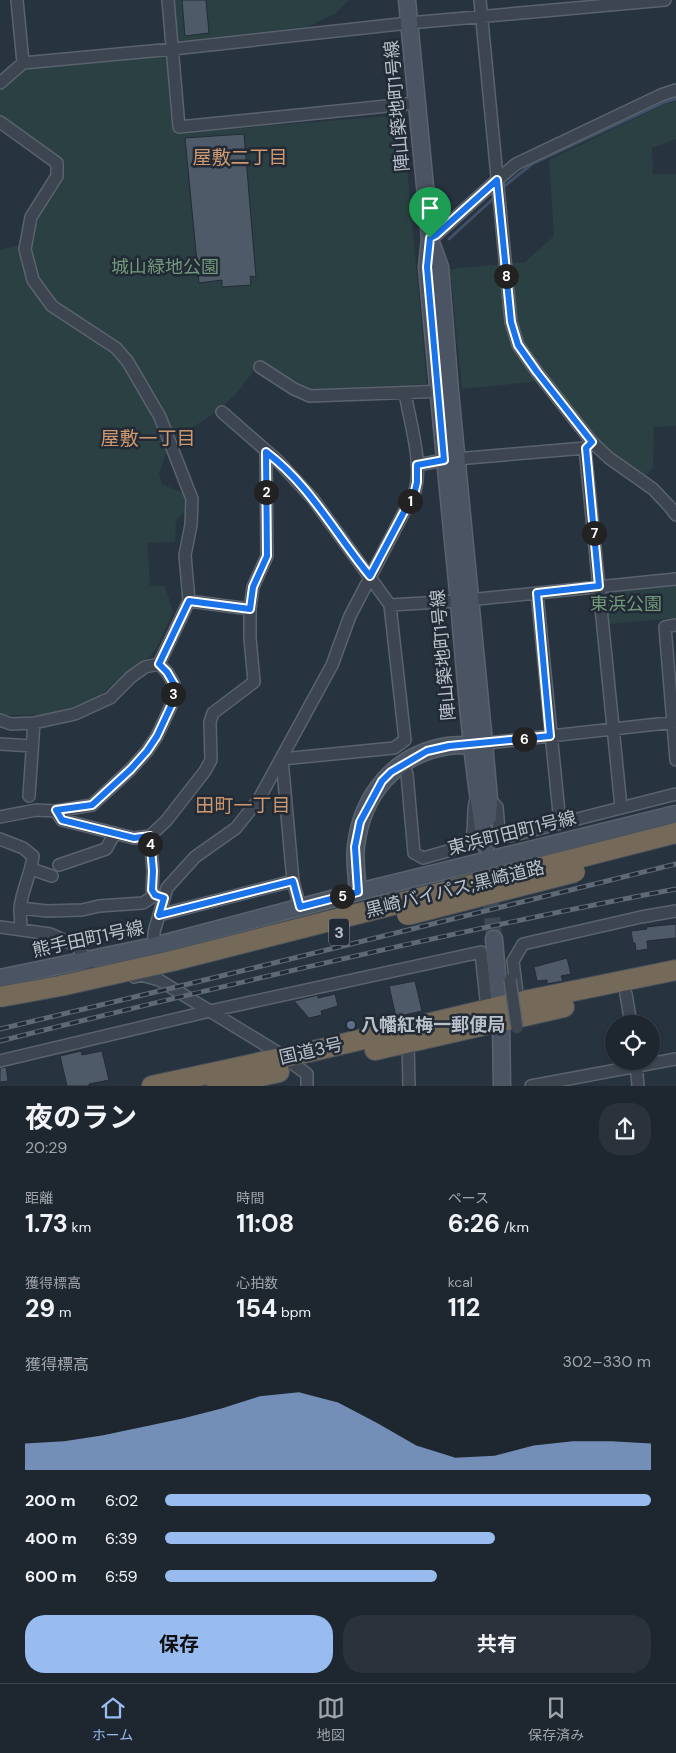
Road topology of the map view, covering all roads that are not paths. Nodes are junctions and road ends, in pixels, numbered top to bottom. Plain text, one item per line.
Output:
1 (17, 0) edge
2 (168, 0) edge
3 (407, 0) edge
4 (480, 0) edge
5 (665, 0) edge
6 (648, 1) edge
7 (482, 17) junction
8 (410, 23) junction
9 (173, 49) junction
10 (23, 62) junction
11 (0, 82) edge
12 (676, 90) edge
13 (417, 103) junction
14 (0, 122) edge
15 (497, 182) junction
16 (430, 238) junction
17 (260, 367) dead end
18 (444, 391) junction
19 (405, 393) junction
20 (222, 412) dead end
21 (589, 445) junction
22 (266, 452) junction
23 (450, 460) junction
24 (417, 465) junction
25 (676, 515) edge
26 (370, 576) junction
27 (676, 578) edge
28 (599, 586) junction
29 (537, 593) junction
30 (465, 600) junction
31 (189, 601) junction
32 (390, 605) junction
33 (250, 609) junction
34 (676, 626) edge
35 (159, 664) junction
36 (0, 720) edge
37 (34, 723) junction
38 (674, 723) edge
39 (613, 730) junction
40 (550, 736) junction
41 (0, 744) edge
42 (478, 744) junction
43 (32, 746) junction
44 (282, 759) junction
45 (676, 760) edge
46 (402, 764) junction
47 (676, 794) edge
48 (28, 796) dead end
49 (483, 797) junction
50 (621, 808) junction
51 (56, 810) junction
52 (676, 814) edge
53 (0, 817) edge
54 (560, 823) junction
55 (115, 833) junction
56 (676, 833) edge
57 (150, 836) junction
58 (0, 839) edge
59 (676, 847) edge
60 (59, 866) dead end
61 (31, 870) junction
62 (52, 876) dead end
63 (293, 881) junction
64 (358, 892) junction
65 (159, 897) junction
66 (300, 907) junction
67 (20, 908) junction
68 (676, 912) edge
69 (159, 915) junction
70 (0, 927) edge
71 (21, 929) junction
72 (494, 939) tunnel mouth
73 (154, 946) junction
74 (85, 961) junction
75 (676, 970) edge
76 (0, 978) edge
77 (510, 980) dead end
78 (676, 983) edge
79 (626, 994) junction
80 (0, 997) edge
81 (0, 1009) edge
82 (210, 1011) junction
83 (505, 1013) junction
84 (630, 1015) edge
85 (408, 1042) junction
86 (676, 1058) edge
87 (660, 1060) edge
88 (0, 1061) edge
89 (291, 1062) junction
90 (607, 1070) edge
91 (637, 1070) edge
92 (184, 1082) edge
93 (152, 1086) edge
94 (217, 1086) edge
95 (307, 1086) edge
96 (409, 1086) edge
97 (502, 1086) edge
98 (531, 1086) edge
99 (638, 1086) edge

1 - 10 street
2 - 9 street
3 - 8 street, 陣山築地町1号線
4 - 7 street
5 - 6 street
6 - 7 street
7 - 8 street
7 - 15 street
8 - 9 street
8 - 13 street, 陣山築地町1号線
9 - 10 street
9 - 13 street
10 - 11 street
12 - 15 street
13 - 16 street, 陣山築地町1号線
14 - 31 street
15 - 16 street
15 - 21 street
16 - 18 street, 陣山築地町1号線
17 - 19 street
18 - 19 street
18 - 23 street, 陣山築地町1号線
19 - 24 street
20 - 22 street
21 - 23 street
21 - 25 street
21 - 28 street
22 - 26 street
22 - 33 street
23 - 24 street
23 - 30 street, 陣山築地町1号線
24 - 26 street
26 - 32 street
26 - 44 street
27 - 28 street
28 - 29 street
28 - 39 street
29 - 30 street
29 - 40 street
30 - 32 street
30 - 42 street, 陣山築地町1号線
31 - 33 street
31 - 35 street
32 - 44 street
33 - 57 street
34 - 38 street
35 - 37 street
35 - 51 street
36 - 37 street
37 - 43 street
38 - 39 street
38 - 45 street
39 - 40 street
39 - 50 street
40 - 42 street
40 - 54 street
41 - 43 street
42 - 46 street
42 - 49 street, 陣山築地町1号線
43 - 48 street
44 - 63 street
44 - 65 street
46 - 49 street
46 - 64 street
47 - 50 street
49 - 54 street
50 - 54 street
51 - 53 street
51 - 55 street
52 - 64 street, 東浜町田町1号線
55 - 57 street
55 - 60 street
56 - 80 highway, 黒崎バイパス;黒崎道路 / 3, bridge
57 - 65 street
58 - 61 street
59 - 81 highway, 黒崎バイパス;黒崎道路 / 3, bridge
61 - 62 street
61 - 67 street
63 - 66 street
63 - 69 street
64 - 66 street, 熊手田町1号線
65 - 67 street
65 - 69 street
66 - 73 street, 熊手田町1号線
67 - 71 street
68 - 83 street
69 - 73 street
70 - 71 street
71 - 74 street
72 - 83 street
73 - 74 street, 熊手田町1号線
74 - 76 street, 熊手田町1号線
74 - 82 street
75 - 83 highway, 国道3号
77 - 83 street, bridge
78 - 79 highway, 国道3号
79 - 83 highway, 国道3号
79 - 84 street
82 - 83 street
82 - 88 street
82 - 89 street
83 - 85 highway, 国道3号
83 - 89 highway, 国道3号
83 - 97 street
85 - 89 highway, 国道3号
85 - 96 street
86 - 87 street
89 - 92 highway, 国道3号
89 - 94 highway, 国道3号
89 - 95 street
90 - 98 street
91 - 99 street
92 - 93 highway, 国道3号

